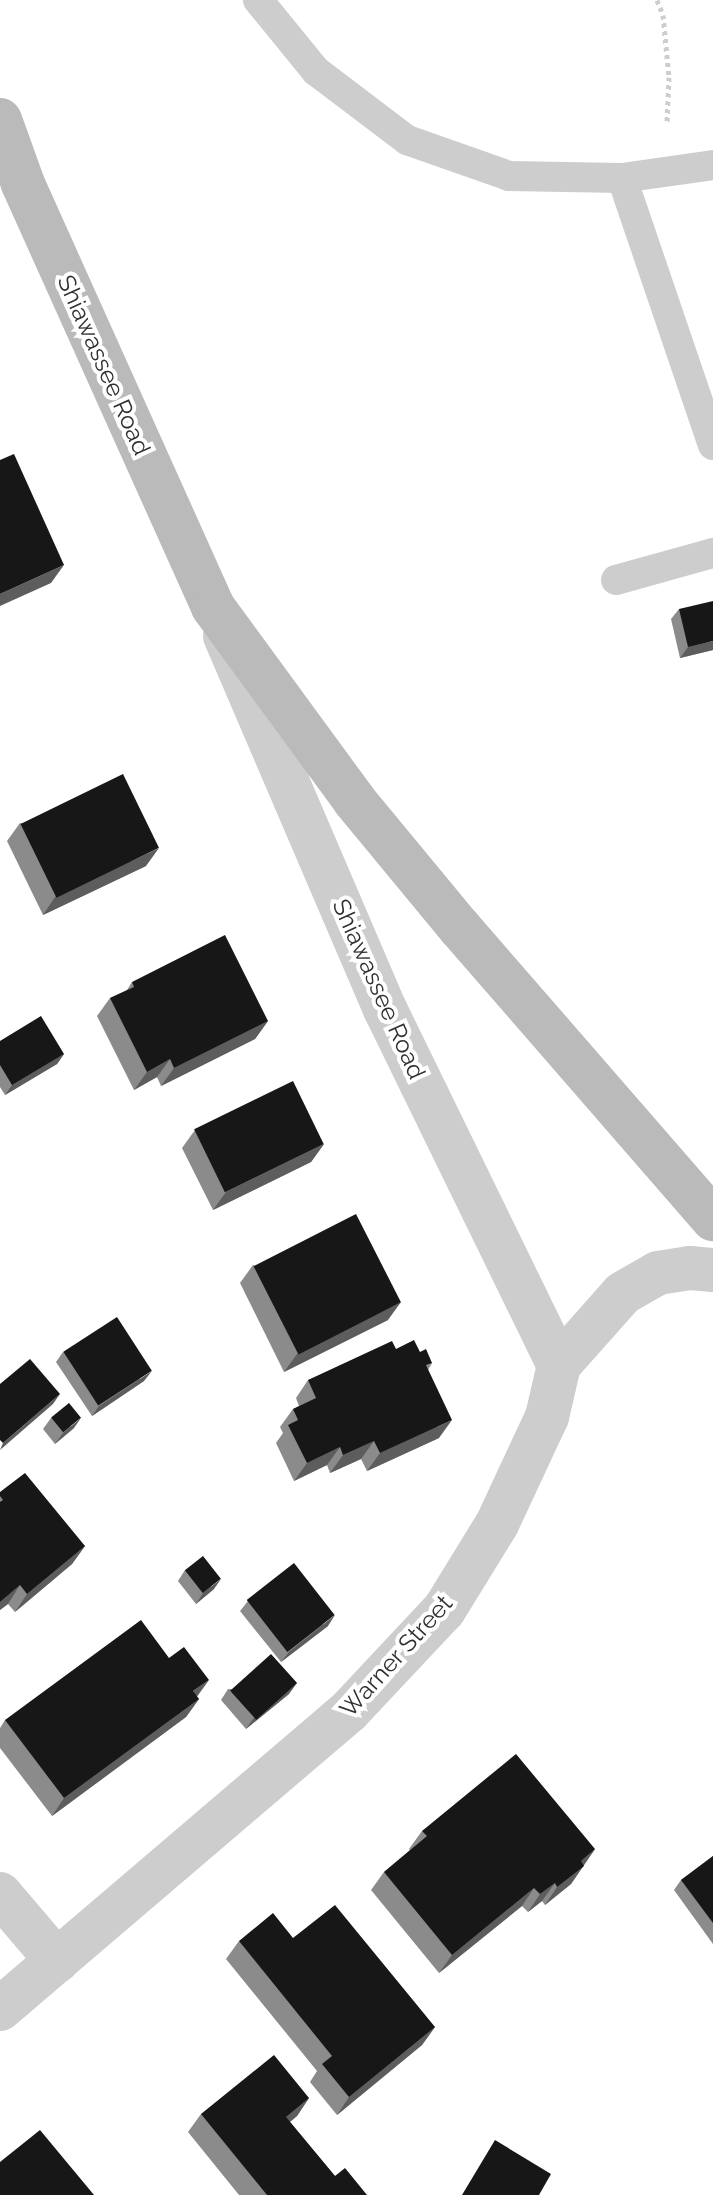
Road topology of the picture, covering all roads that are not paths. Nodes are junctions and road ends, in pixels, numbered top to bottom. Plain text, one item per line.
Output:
1 (258, 0) edge
2 (0, 120) edge
3 (713, 165) edge
4 (622, 178) junction
5 (713, 445) edge
6 (713, 553) edge
7 (616, 580) dead end
8 (213, 607) junction
9 (713, 1219) edge
10 (713, 1270) edge
11 (559, 1365) junction
12 (0, 1894) edge
13 (57, 1961) junction
14 (0, 2009) edge

1 - 4 lane
2 - 8 street, Shiawassee Road
3 - 4 lane
4 - 5 lane
6 - 7 lane
8 - 9 street, Shiawassee Road
8 - 11 street, Shiawassee Road
10 - 11 street, Warner Street
11 - 13 street, Warner Street
12 - 13 street
13 - 14 street, Warner Street

